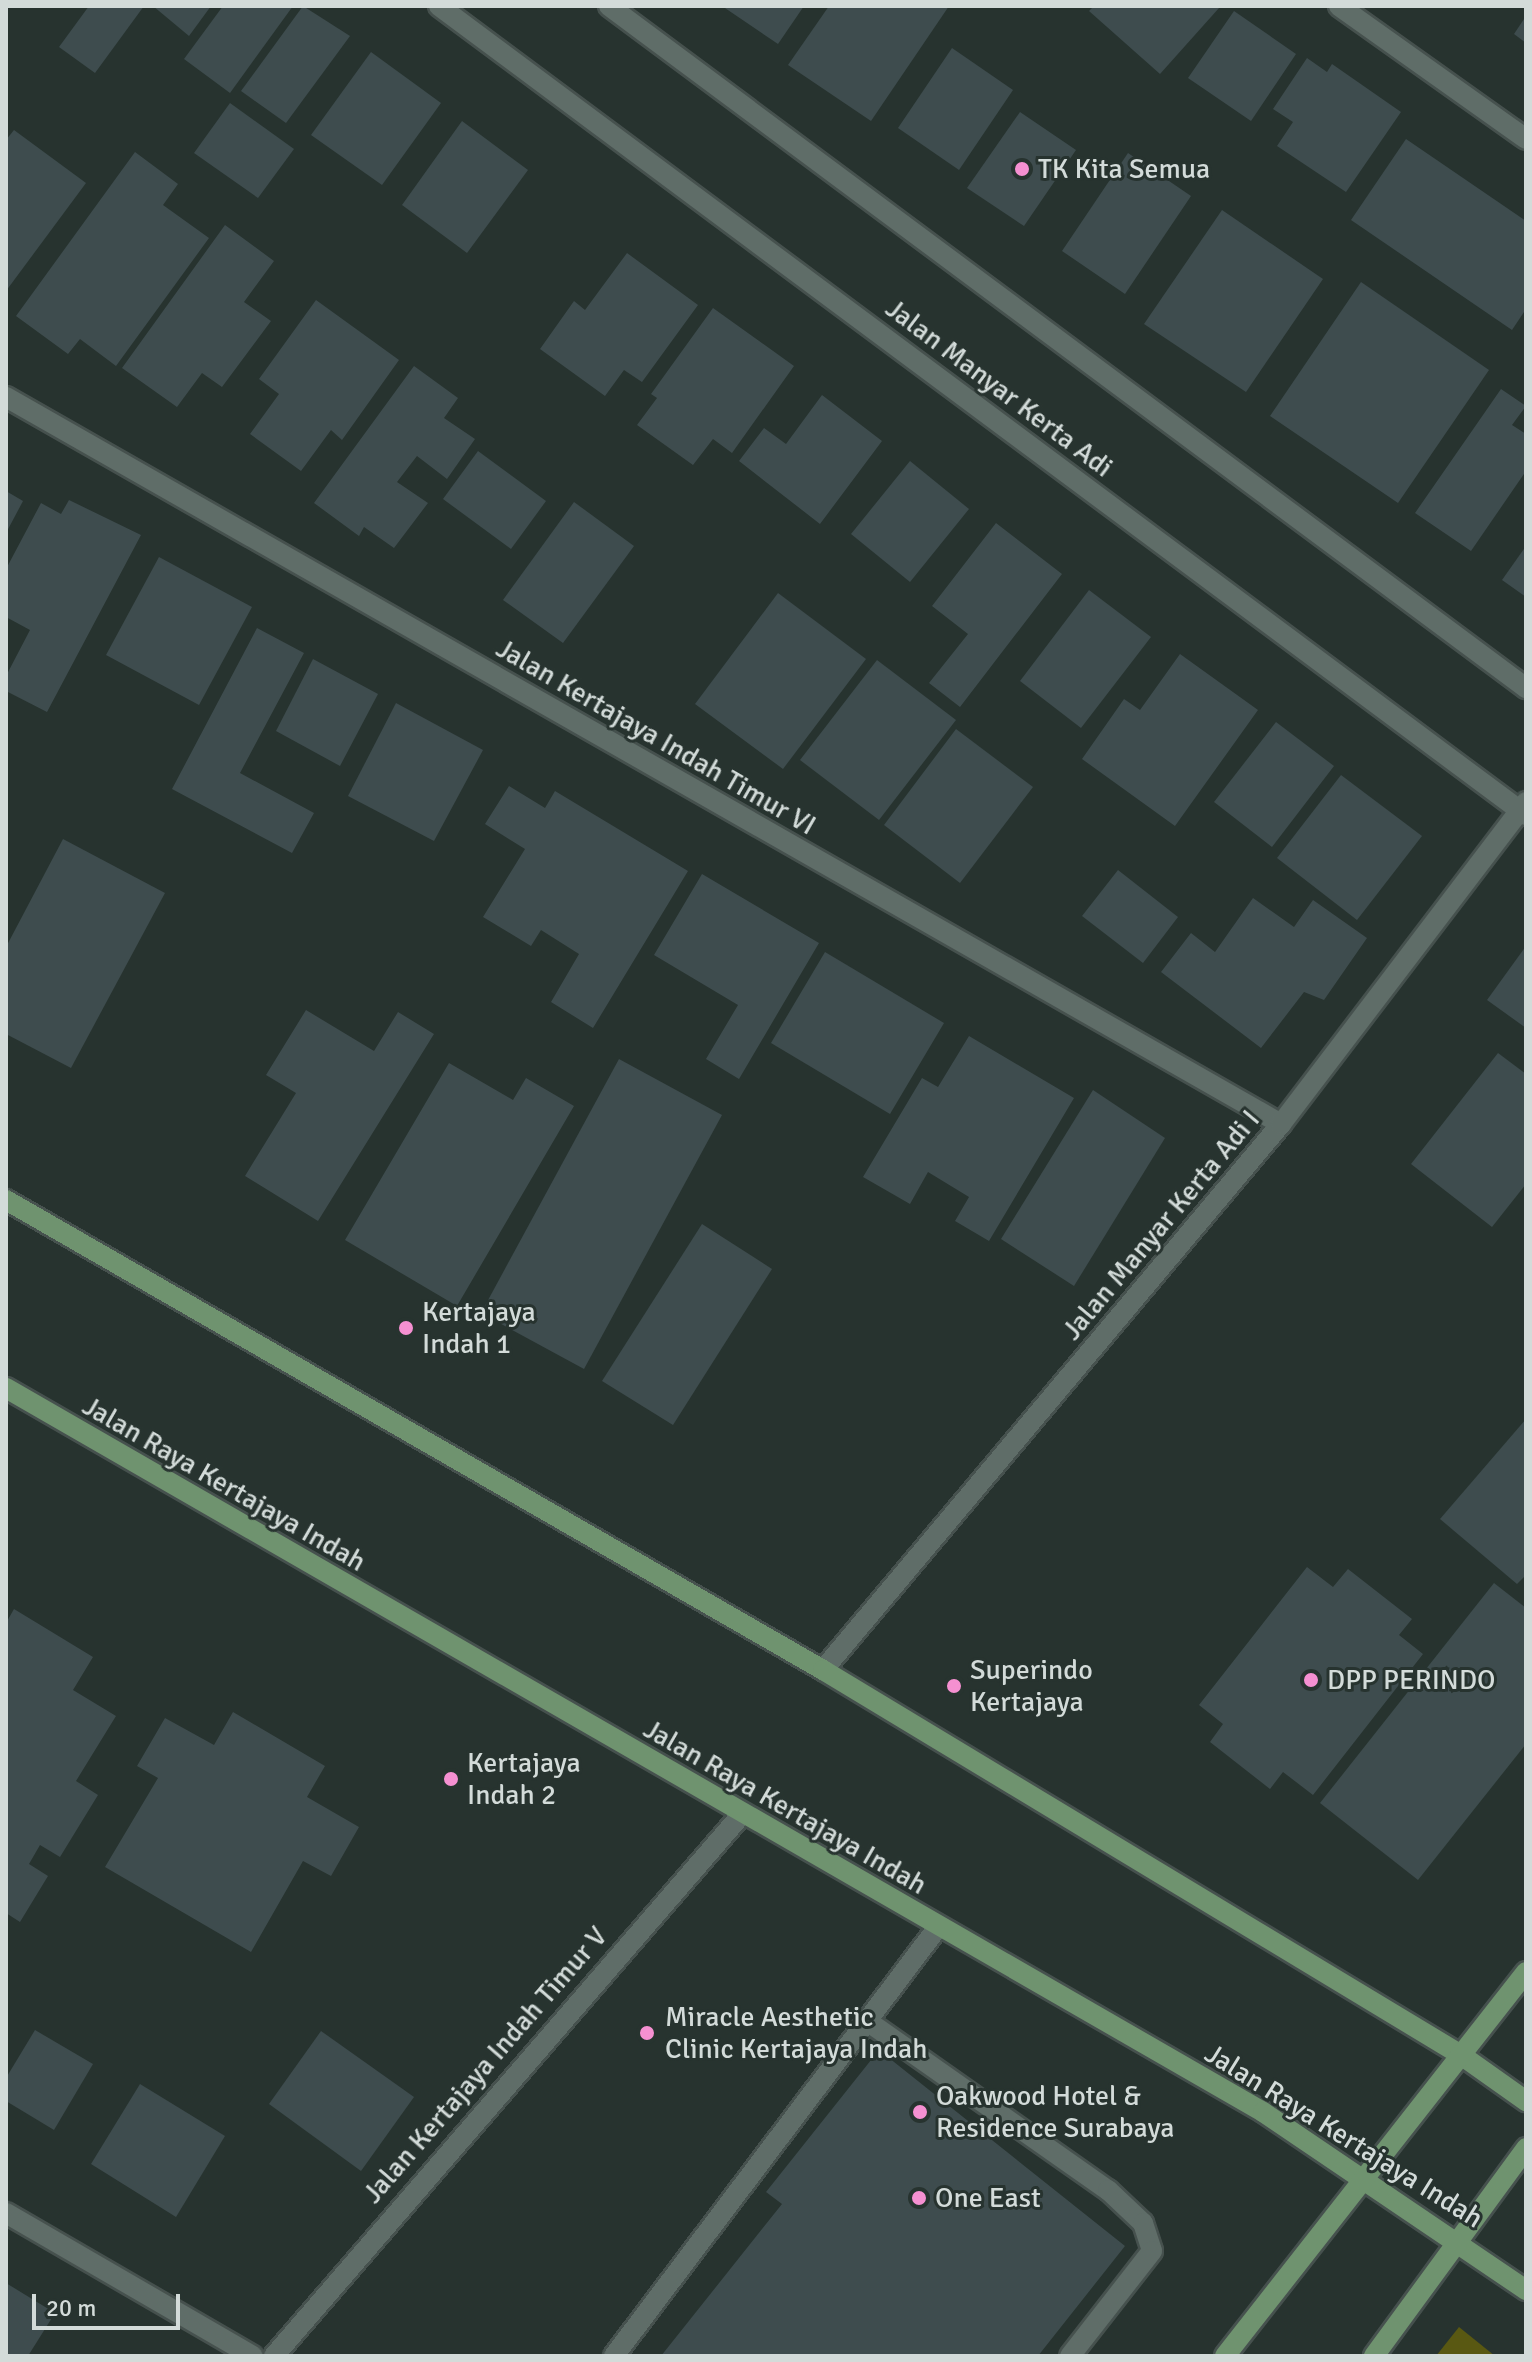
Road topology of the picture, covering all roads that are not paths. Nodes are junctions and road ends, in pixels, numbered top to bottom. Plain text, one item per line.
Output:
1 (439, 6) edge
2 (609, 6) edge
3 (1339, 6) edge
4 (1526, 139) edge
5 (6, 397) edge
6 (1526, 688) edge
7 (1524, 809) edge
8 (1281, 1124) junction
9 (6, 1200) edge
10 (6, 1388) edge
11 (823, 1670) junction
12 (742, 1814) junction
13 (938, 1927) junction
14 (1526, 1972) edge
15 (870, 2023) junction
16 (1461, 2055) junction
17 (1526, 2101) edge
18 (1526, 2148) edge
19 (1365, 2181) junction
20 (6, 2213) edge
21 (1461, 2242) junction
22 (1526, 2290) edge
23 (253, 2356) edge
24 (274, 2356) edge
25 (614, 2356) edge
26 (1070, 2356) edge
27 (1225, 2356) edge
28 (1374, 2356) edge

1 - 7 street, Jalan Manyar Kerta Adi
2 - 6 street
3 - 4 street
5 - 8 street, Jalan Kertajaya Indah Timur VI
7 - 8 street, Jalan Manyar Kerta Adi I
8 - 11 street, Jalan Manyar Kerta Adi I
9 - 11 main road
10 - 12 main road, Jalan Raya Kertajaya Indah
11 - 16 main road
12 - 13 main road, Jalan Raya Kertajaya Indah
12 - 24 street, Jalan Kertajaya Indah Timur V
13 - 15 street
13 - 19 main road, Jalan Raya Kertajaya Indah
14 - 16 main road
15 - 25 street
15 - 26 street
16 - 17 main road
16 - 19 main road
18 - 21 main road
19 - 21 main road, Jalan Raya Kertajaya Indah
19 - 27 main road
20 - 23 street
21 - 22 main road, Jalan Raya Kertajaya Indah
21 - 28 main road

